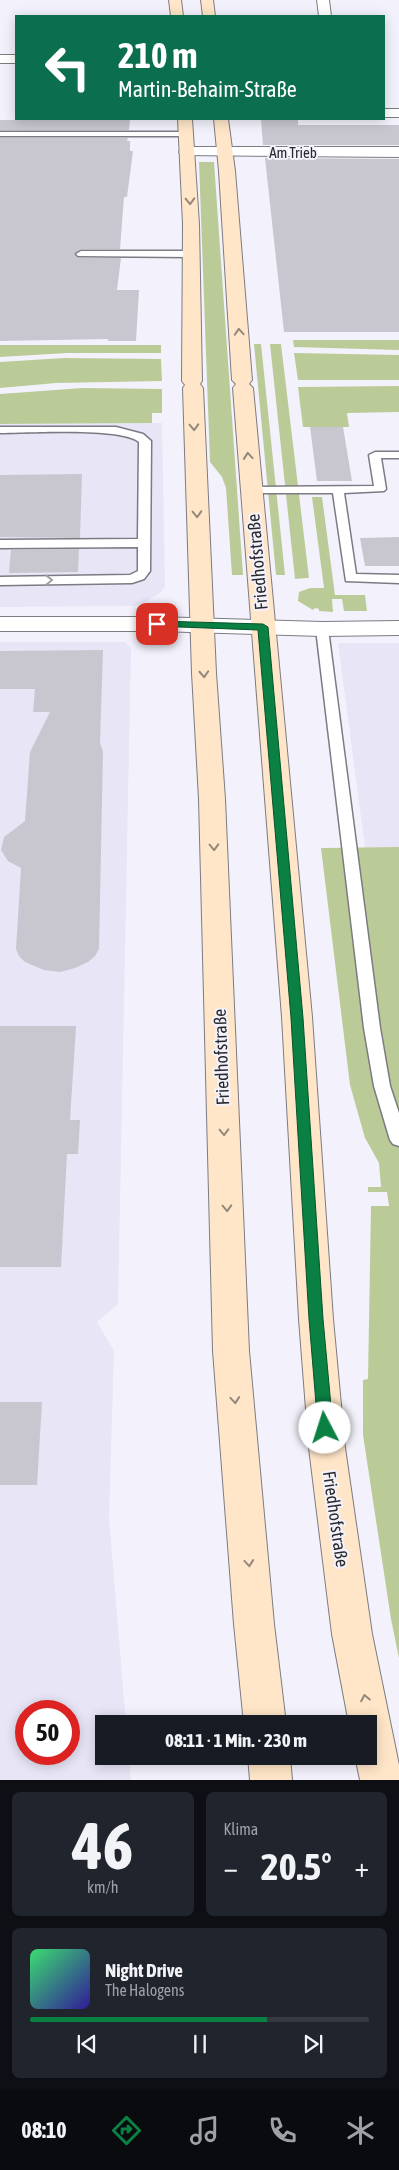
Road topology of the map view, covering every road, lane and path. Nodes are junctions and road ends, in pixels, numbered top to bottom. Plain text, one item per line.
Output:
1 (176, 0) edge
2 (207, 0) edge
3 (323, 0) edge
4 (177, 15) edge
5 (208, 15) edge
6 (325, 15) edge
7 (0, 59) edge
8 (15, 59) edge
9 (385, 113) edge
10 (399, 113) edge
11 (221, 120) edge
12 (186, 126) edge
13 (0, 134) edge
14 (187, 152) junction
15 (224, 152) junction
16 (399, 152) edge
17 (81, 254) dead end
18 (190, 254) junction
19 (0, 430) edge
20 (399, 455) edge
21 (251, 490) junction
22 (338, 490) junction
23 (144, 543) junction
24 (0, 544) edge
25 (399, 579) edge
26 (0, 581) edge
27 (0, 624) edge
28 (202, 625) junction
29 (263, 627) junction
30 (399, 628) edge
31 (322, 629) junction
32 (399, 1140) edge
33 (264, 1715) edge
34 (270, 1765) edge
35 (271, 1780) edge
36 (381, 1780) edge

1 - 4 main road
2 - 5 main road
3 - 6 street
7 - 8 street
9 - 10 street
11 - 15 main road, Friedhofstraße
12 - 13 lane
12 - 14 main road, Friedhofstraße
14 - 15 street, Am Trieb
14 -> 18 main road, Friedhofstraße
15 - 16 street, Am Trieb
21 -> 15 main road, Friedhofstraße
17 - 18 lane
18 -> 28 main road, Friedhofstraße
19 - 23 lane
20 - 22 lane
21 - 22 lane
21 - 29 main road, Friedhofstraße
22 - 25 lane
23 - 24 lane
26 -> 23 lane
27 - 28 street
28 - 29 street
28 -> 33 main road, Friedhofstraße
29 - 31 street
36 -> 29 main road, Friedhofstraße
30 - 31 street
31 - 32 lane
34 - 35 main road

